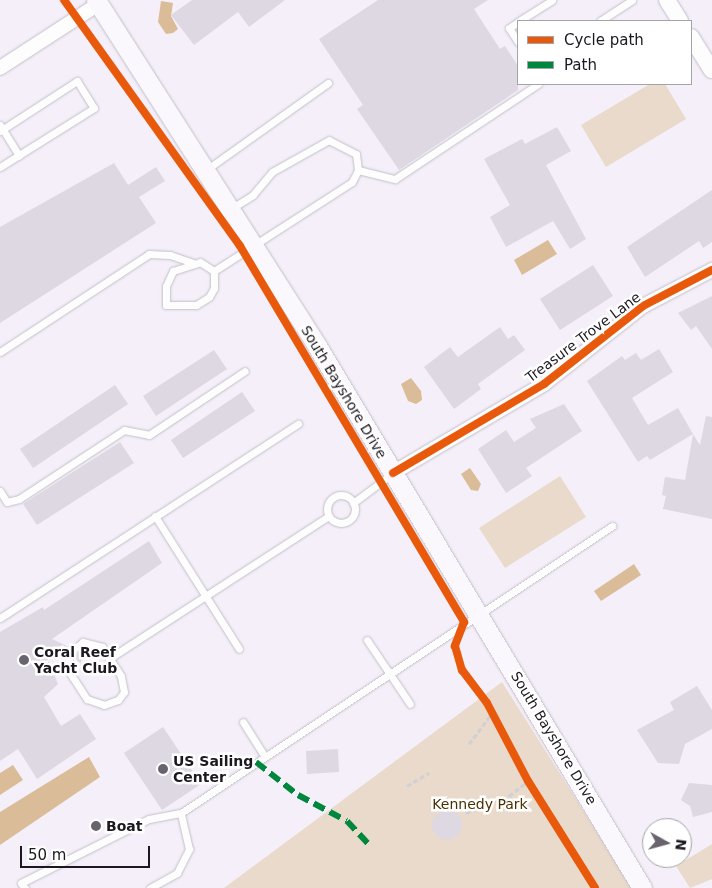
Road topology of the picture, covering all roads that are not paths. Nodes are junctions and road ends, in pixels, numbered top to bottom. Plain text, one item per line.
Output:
1 (552, 0) edge
2 (632, 0) edge
3 (666, 0) edge
4 (100, 1) edge
5 (522, 20) edge
6 (602, 20) edge
7 (679, 20) edge
8 (517, 23) edge
9 (692, 39) edge
10 (517, 40) edge
11 (0, 68) edge
12 (712, 70) edge
13 (328, 83) dead end
14 (536, 85) edge
15 (1, 128) edge
16 (19, 155) junction
17 (0, 167) edge
18 (206, 170) junction
19 (358, 170) junction
20 (231, 209) junction
21 (254, 244) junction
22 (193, 263) junction
23 (712, 270) edge
24 (214, 271) junction
25 (0, 352) edge
26 (245, 371) dead end
27 (298, 424) dead end
28 (393, 473) junction
29 (0, 491) edge
30 (4, 503) edge
31 (353, 503) junction
32 (155, 516) junction
33 (329, 516) junction
34 (612, 526) dead end
35 (205, 595) junction
36 (479, 613) junction
37 (0, 618) edge
38 (367, 640) dead end
39 (74, 649) dead end
40 (238, 649) dead end
41 (110, 658) junction
42 (68, 659) dead end
43 (389, 672) junction
44 (410, 704) dead end
45 (243, 722) dead end
46 (264, 757) junction
47 (181, 813) junction
48 (25, 888) edge
49 (150, 888) edge
50 (642, 888) edge

1 - 5 lane
2 - 6 lane
3 - 7 street
4 - 11 street
4 - 18 main road, South Bayshore Drive
8 - 10 lane
9 - 12 street
13 - 18 lane
14 - 19 lane
15 - 16 lane
15 - 16 lane
16 - 17 lane
18 - 20 main road, South Bayshore Drive
19 - 20 lane
19 - 21 lane
20 - 21 main road, South Bayshore Drive
21 - 24 lane
21 - 28 main road, South Bayshore Drive
22 - 24 lane
22 - 24 lane
22 - 25 lane
23 - 28 street, Treasure Trove Lane
26 - 30 lane
27 - 32 lane
28 - 31 lane
28 - 36 main road, South Bayshore Drive
29 - 30 lane
31 - 33 lane
31 - 33 lane
32 - 35 lane
32 - 37 lane
33 - 35 lane
34 - 36 lane
35 - 40 lane
35 - 41 lane
36 - 43 lane
36 - 50 main road, South Bayshore Drive
38 - 43 lane
39 - 41 lane
41 - 42 lane
43 - 44 lane
43 - 46 lane
45 - 46 lane
46 - 47 lane
47 - 48 lane
47 - 49 lane

